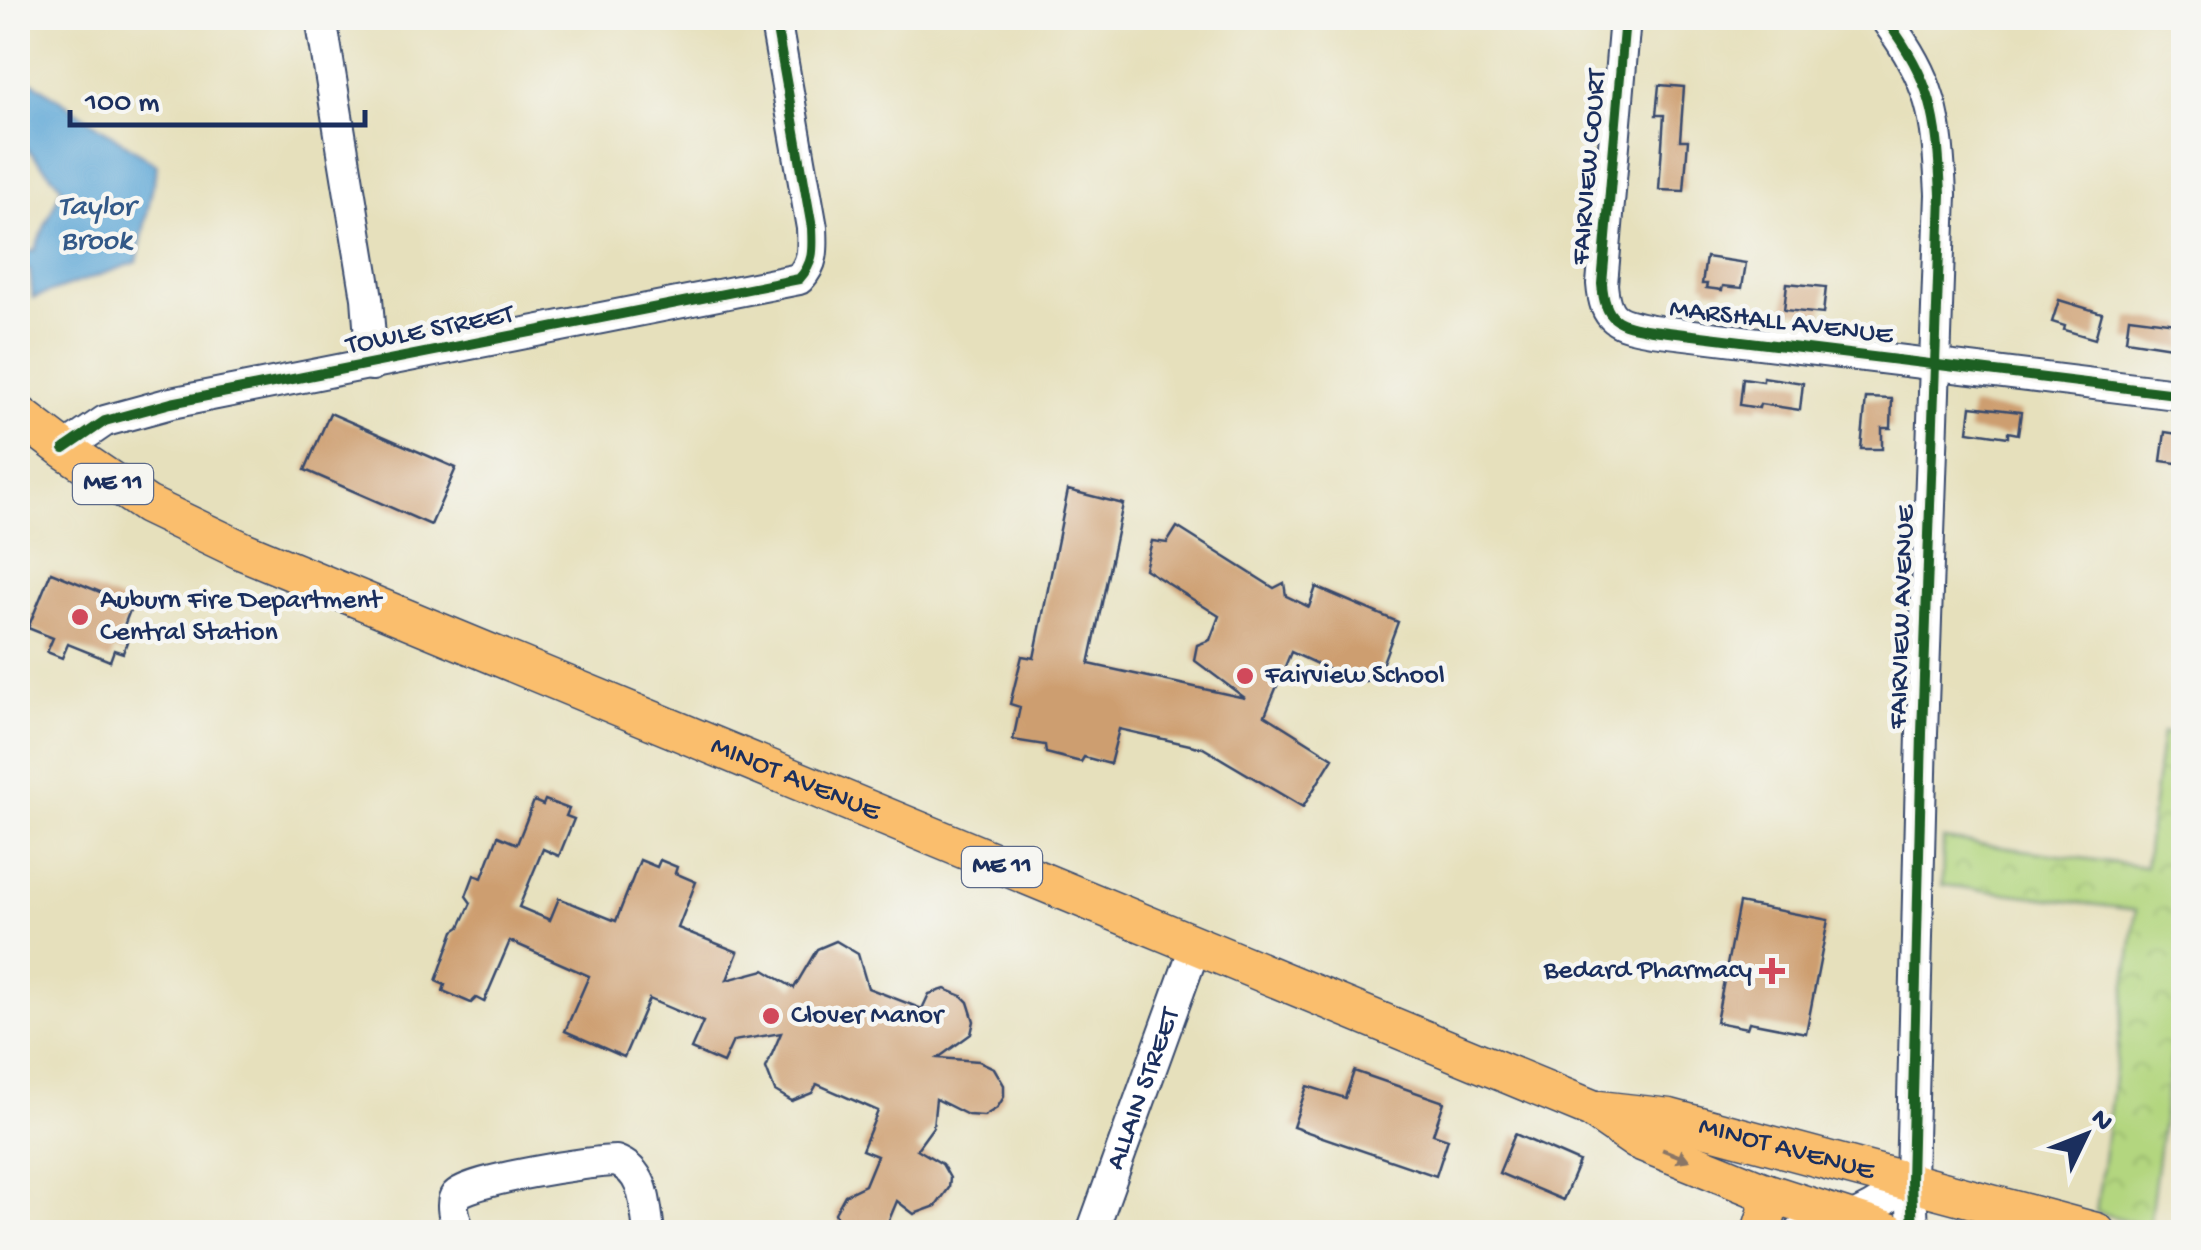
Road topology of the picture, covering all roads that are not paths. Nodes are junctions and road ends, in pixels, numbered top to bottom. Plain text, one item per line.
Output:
1 (322, 18) edge
2 (776, 18) edge
3 (1625, 18) edge
4 (1885, 18) edge
5 (1613, 318) joint
6 (1936, 364) junction
7 (372, 365) junction
8 (2184, 395) edge
9 (18, 414) edge
10 (64, 450) junction
11 (1195, 947) junction
12 (1592, 1109) junction
13 (1911, 1182) junction
14 (1765, 1192) junction
15 (2003, 1219) edge
16 (1852, 1220) junction
17 (458, 1232) edge
18 (649, 1232) edge
19 (1092, 1232) edge
20 (1760, 1232) edge
21 (1800, 1232) edge
22 (1889, 1232) edge
23 (1913, 1232) edge
24 (2096, 1232) edge

1 - 7 street
2 - 7 street, TOWLE STREET
3 - 5 street, FAIRVIEW COURT
4 - 6 street, FAIRVIEW AVENUE
5 - 6 street, MARSHALL AVENUE
6 - 8 street, MARSHALL AVENUE
6 - 13 street, FAIRVIEW AVENUE
7 - 10 street, TOWLE STREET
9 - 10 main road, MINOT AVENUE / ME 11
10 - 11 main road, MINOT AVENUE / ME 11
11 - 12 main road, MINOT AVENUE / ME 11
11 - 19 street, ALLAIN STREET
12 - 13 main road, MINOT AVENUE / ME 11
12 -> 14 main road, MINOT AVENUE / ME 11
13 - 15 main road, MINOT AVENUE / ME 11
13 - 16 street
13 - 23 street, FAIRVIEW AVENUE
14 - 16 main road, MINOT AVENUE / ME 11
14 - 20 main road
15 - 24 main road, MINOT AVENUE / ME 11
16 - 21 street
16 - 22 main road, MINOT AVENUE / ME 11
17 - 18 street

